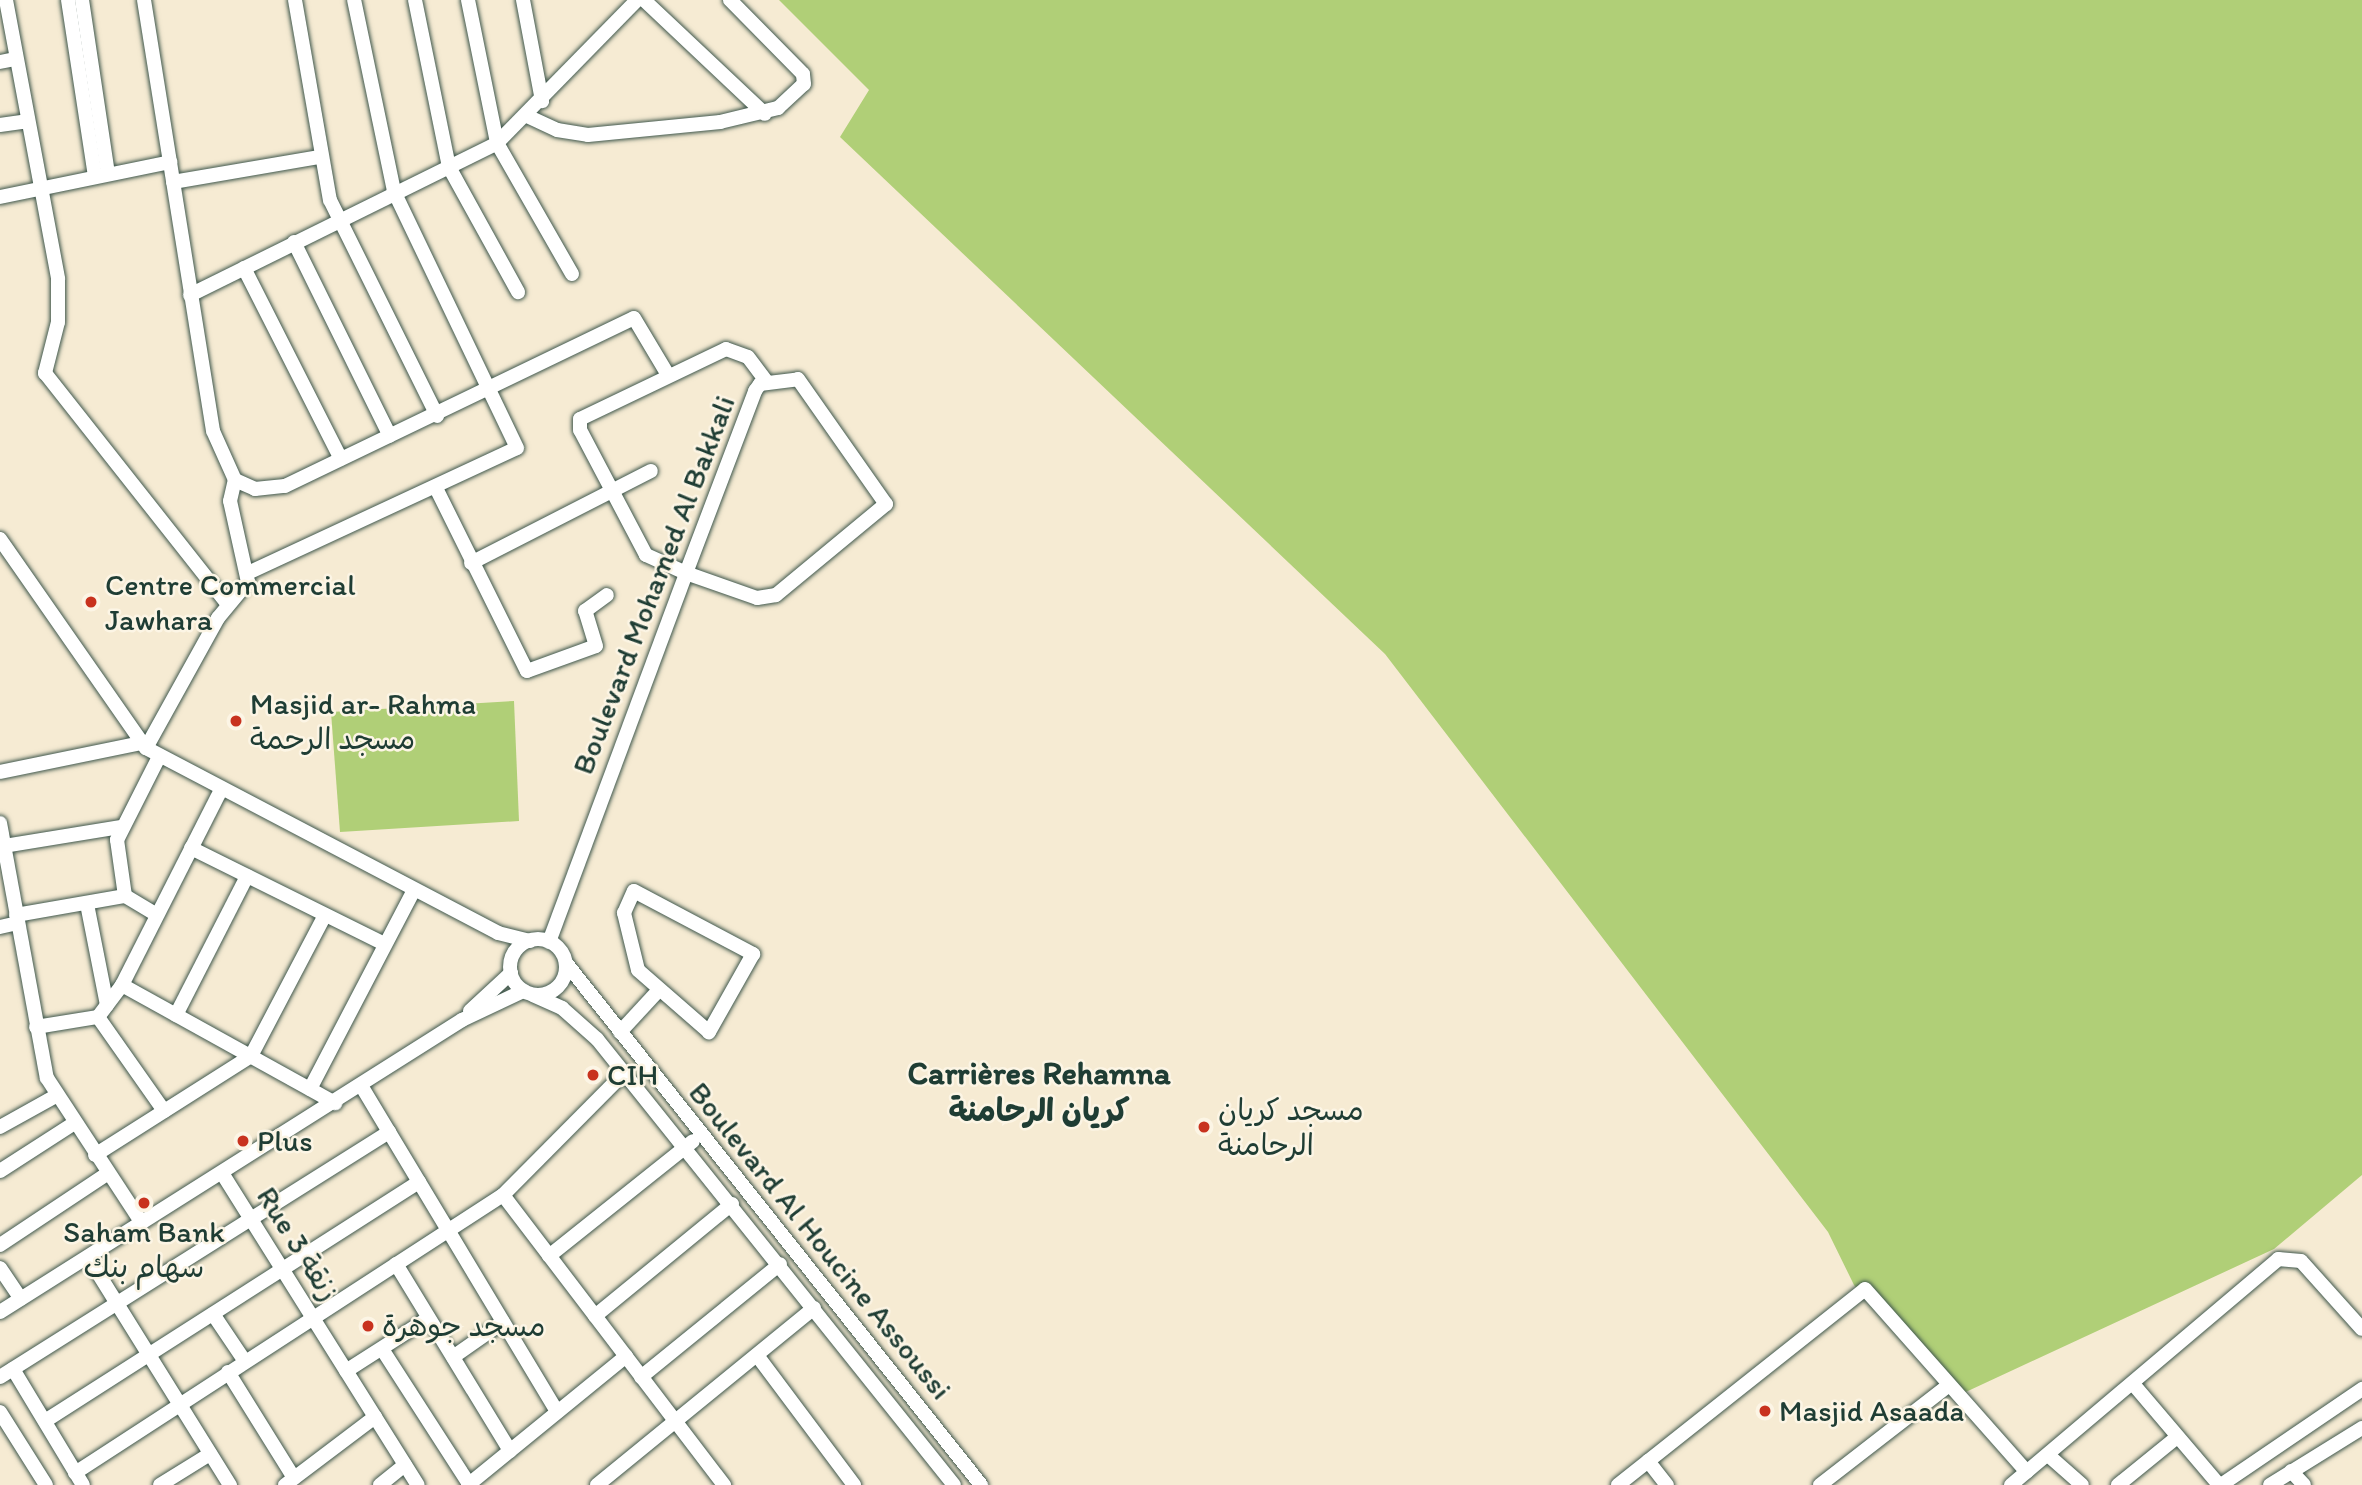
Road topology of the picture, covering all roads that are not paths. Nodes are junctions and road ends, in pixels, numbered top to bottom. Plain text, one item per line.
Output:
1 (6, 0) edge
2 (68, 0) edge
3 (82, 0) edge
4 (144, 0) edge
5 (150, 0) edge
6 (295, 0) edge
7 (354, 0) edge
8 (415, 0) edge
9 (468, 0) edge
10 (523, 0) edge
11 (637, 0) edge
12 (644, 0) edge
13 (730, 0) edge
14 (4, 17) edge
15 (16, 60) junction
16 (0, 62) edge
17 (542, 101) junction
18 (765, 114) junction
19 (527, 116) junction
20 (27, 121) junction
21 (0, 125) edge
22 (497, 144) junction
23 (320, 157) junction
24 (170, 162) junction
25 (449, 167) junction
26 (101, 176) junction
27 (173, 182) junction
28 (39, 189) junction
29 (394, 191) junction
30 (0, 197) edge
31 (340, 219) junction
32 (294, 242) junction
33 (244, 268) junction
34 (572, 274) dead end
35 (517, 292) dead end
36 (190, 295) junction
37 (667, 375) junction
38 (766, 381) junction
39 (490, 388) junction
40 (437, 416) junction
41 (390, 436) junction
42 (341, 459) junction
43 (651, 471) dead end
44 (236, 480) junction
45 (437, 490) junction
46 (612, 490) junction
47 (0, 540) edge
48 (471, 563) junction
49 (250, 572) junction
50 (686, 573) junction
51 (607, 595) dead end
52 (228, 605) junction
53 (144, 746) junction
54 (159, 757) junction
55 (0, 772) edge
56 (221, 790) junction
57 (0, 823) edge
58 (120, 827) junction
59 (4, 846) junction
60 (191, 848) junction
61 (247, 876) junction
62 (414, 890) junction
63 (125, 896) junction
64 (87, 904) junction
65 (157, 915) junction
66 (325, 915) junction
67 (17, 919) junction
68 (0, 927) edge
69 (498, 933) junction
70 (530, 941) junction
71 (549, 942) junction
72 (384, 944) junction
73 (566, 963) junction
74 (511, 966) junction
75 (122, 985) junction
76 (659, 991) junction
77 (528, 993) junction
78 (102, 1011) junction
79 (176, 1015) junction
80 (462, 1020) junction
81 (36, 1027) junction
82 (620, 1032) junction
83 (251, 1056) junction
84 (625, 1072) junction
85 (362, 1087) junction
86 (310, 1089) junction
87 (56, 1096) junction
88 (335, 1103) junction
89 (164, 1111) junction
90 (74, 1124) junction
91 (0, 1127) edge
92 (389, 1132) junction
93 (702, 1135) junction
94 (686, 1147) junction
95 (94, 1155) junction
96 (0, 1171) edge
97 (222, 1173) junction
98 (107, 1174) junction
99 (419, 1182) junction
100 (503, 1195) junction
101 (732, 1204) junction
102 (251, 1219) junction
103 (142, 1223) junction
104 (449, 1232) junction
105 (0, 1245) edge
106 (549, 1256) junction
107 (88, 1258) junction
108 (396, 1264) junction
109 (780, 1264) junction
110 (0, 1268) edge
111 (283, 1269) junction
112 (20, 1299) junction
113 (117, 1304) junction
114 (814, 1308) junction
115 (0, 1312) edge
116 (213, 1314) junction
117 (595, 1316) junction
118 (313, 1317) junction
119 (429, 1318) junction
120 (503, 1322) junction
121 (2362, 1329) edge
122 (382, 1349) junction
123 (149, 1355) junction
124 (626, 1356) junction
125 (453, 1357) junction
126 (759, 1358) junction
127 (244, 1360) junction
128 (346, 1371) junction
129 (228, 1372) junction
130 (6, 1373) edge
131 (641, 1377) junction
132 (1950, 1385) junction
133 (2134, 1385) junction
134 (2362, 1389) edge
135 (180, 1403) junction
136 (0, 1412) edge
137 (557, 1412) junction
138 (375, 1417) junction
139 (45, 1421) junction
140 (677, 1423) junction
141 (2362, 1428) edge
142 (2177, 1437) junction
143 (510, 1451) junction
144 (210, 1454) junction
145 (2048, 1455) junction
146 (1648, 1461) junction
147 (405, 1465) junction
148 (2291, 1471) junction
149 (2027, 1472) junction
150 (79, 1479) edge
151 (290, 1482) edge
152 (946, 1482) edge
153 (604, 1483) edge
154 (46, 1485) edge
155 (160, 1485) edge
156 (230, 1485) edge
157 (380, 1485) edge
158 (418, 1485) edge
159 (468, 1485) edge
160 (724, 1485) edge
161 (854, 1485) edge
162 (981, 1485) edge
163 (1618, 1485) edge
164 (1667, 1485) edge
165 (1820, 1485) edge
166 (2011, 1485) edge
167 (2082, 1485) edge
168 (2118, 1485) edge
169 (2220, 1485) edge
170 (2270, 1485) edge
171 (2304, 1485) edge

1 - 14 street
2 - 26 street
3 - 26 street
4 - 5 street
4 - 24 street
6 - 23 street
7 - 29 street
8 - 25 street
9 - 22 street
10 - 17 street
11 - 17 street
12 - 18 street
13 - 18 street
14 - 15 street
15 - 16 street
15 - 20 street
17 - 19 street
18 - 19 street
19 - 22 street
20 - 21 street
20 - 28 street
22 - 25 street
22 - 34 street
23 - 27 street
23 - 31 street
24 - 26 street
24 - 27 street
25 - 29 street
25 - 35 street
26 - 28 street
27 - 36 street
28 - 30 street
28 - 52 street
29 - 31 street
29 - 39 street
31 - 32 street
31 - 40 street
32 - 33 street
32 - 41 street
33 - 36 street
33 - 42 street
36 - 44 street
37 - 38 street
37 - 39 street
37 - 46 street
38 - 50 street, Boulevard Mohamed Al Bakkali
38 - 50 street, Boulevard Mohamed Al Bakkali
39 - 40 street
39 - 45 street
40 - 41 street
41 - 42 street
42 - 44 street
43 - 46 street
44 - 49 street
45 - 48 street
45 - 49 street
46 - 48 street
46 - 50 street
47 - 53 street
48 - 51 street
49 - 52 street
50 - 71 street, Boulevard Mohamed Al Bakkali
52 - 53 street
53 - 54 street
53 - 55 street
54 - 56 street
54 - 58 street
56 - 60 street
56 - 62 street
57 - 59 street
58 - 59 street
58 - 63 street
59 - 67 street
60 - 61 street
60 - 65 street
61 - 66 street
61 - 79 street
62 - 69 street
62 - 72 street
63 - 64 street
63 - 65 street
64 - 67 street
64 - 78 street
65 - 75 street
66 - 72 street
66 - 83 street
67 - 68 street
67 - 81 street
69 - 70 street
69 - 74 street
70 - 71 street
70 - 74 street
71 - 73 street
72 - 86 street
73 - 77 street
73 - 82 street, Boulevard Al Houcine Assoussi
74 - 77 street
74 - 80 street
75 - 78 street
75 - 79 street
76 - 76 street
76 - 82 street
77 - 80 street
77 - 84 street, Boulevard Al Houcine Assoussi
78 - 81 street
78 - 89 street
79 - 83 street
80 - 85 street
81 - 87 street
82 - 93 street, Boulevard Al Houcine Assoussi
83 - 86 street
83 - 89 street
84 - 94 street, Boulevard Al Houcine Assoussi
84 - 100 street
85 - 88 street
85 - 92 street
86 - 88 street
87 - 90 street
87 - 91 street
88 - 97 street
89 - 95 street
90 - 95 street
90 - 96 street
92 - 99 street
92 - 102 street
93 - 94 street
93 - 162 street, Boulevard Al Houcine Assoussi
94 - 101 street, Boulevard Al Houcine Assoussi
94 - 106 street
95 - 98 street
97 - 102 street, Rue 3 زنقة
97 - 103 street
98 - 103 street
98 - 105 street
99 - 104 street
99 - 111 street
100 - 104 street
100 - 106 street
101 - 109 street, Boulevard Al Houcine Assoussi
101 - 117 street
102 - 111 street, Rue 3 زنقة
102 - 113 street
103 - 107 street
104 - 108 street
104 - 120 street
106 - 117 street
107 - 112 street
107 - 113 street
108 - 118 street
108 - 119 street
109 - 114 street, Boulevard Al Houcine Assoussi
109 - 131 street
110 - 112 street
111 - 116 street
111 - 118 street, Rue 3 زنقة
112 - 115 street
113 - 123 street
113 - 130 street
114 - 126 street
114 - 152 street, Boulevard Al Houcine Assoussi
116 - 123 street
116 - 127 street
117 - 124 street
118 - 127 street
118 - 128 street, Rue 3 زنقة
119 - 122 street
119 - 125 street
120 - 125 street
120 - 137 street
121 - 133 street
122 - 128 street
122 - 159 street
123 - 135 street
123 - 139 street
124 - 131 street
124 - 137 street
125 - 143 street
126 - 140 street
126 - 161 street
127 - 129 street
128 - 138 street, Rue 3 زنقة
129 - 135 street
129 - 151 street
130 - 139 street
131 - 140 street
132 - 146 street
132 - 149 street
132 - 165 street
133 - 142 street
133 - 145 street
134 - 169 street
135 - 144 street
135 - 150 street
136 - 154 street
137 - 143 street
138 - 147 street, Rue 3 زنقة
138 - 151 street
139 - 150 street
140 - 153 street
140 - 160 street
141 - 148 street
142 - 168 street
142 - 169 street
143 - 159 street
144 - 155 street
144 - 156 street
145 - 149 street
145 - 167 street
146 - 163 street
146 - 164 street
147 - 157 street
147 - 158 street, Rue 3 زنقة
148 - 170 street
148 - 171 street
149 - 166 street

